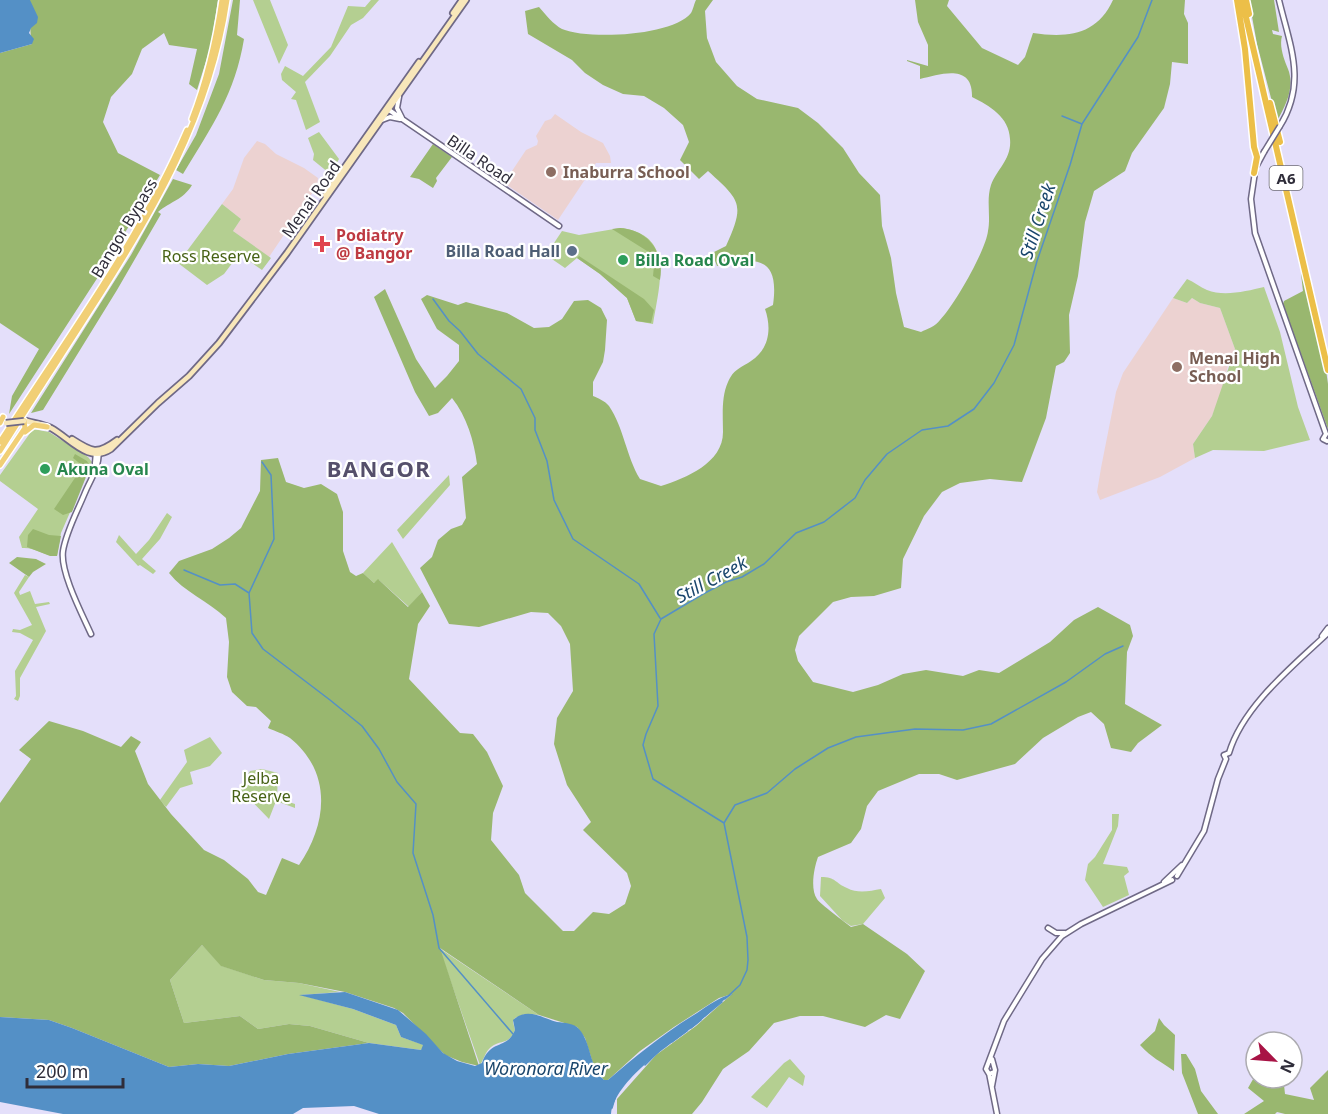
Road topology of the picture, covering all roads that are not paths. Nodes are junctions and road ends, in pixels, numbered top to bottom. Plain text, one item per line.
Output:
1 (222, 0) edge
2 (227, 0) edge
3 (464, 0) edge
4 (1237, 0) edge
5 (1244, 0) edge
6 (1279, 0) edge
7 (404, 89) junction
8 (393, 98) junction
9 (389, 110) junction
10 (379, 120) junction
11 (409, 123) junction
12 (171, 170) junction
13 (1254, 173) junction
14 (164, 183) junction
15 (559, 226) dead end
16 (1328, 355) edge
17 (1328, 370) edge
18 (25, 420) junction
19 (3, 422) edge
20 (47, 427) junction
21 (1327, 435) edge
22 (17, 441) junction
23 (1328, 441) edge
24 (0, 442) edge
25 (0, 450) edge
26 (97, 453) junction
27 (0, 465) edge
28 (1328, 631) edge
29 (91, 634) dead end
30 (1186, 862) junction
31 (1171, 874) junction
32 (1177, 876) junction
33 (1172, 880) junction
34 (1159, 887) junction
35 (1048, 928) dead end
36 (1068, 931) junction
37 (992, 1055) junction
38 (992, 1071) junction
39 (997, 1114) edge

1 - 12 main road, Bangor Bypass
2 - 12 main road, Bangor Bypass
3 - 7 main road, Menai Road
3 - 8 main road, Menai Road
4 - 13 highway, A6
5 - 16 highway, A6
5 - 17 highway, A6
6 - 13 street, bridge
7 - 9 main road, Menai Road
7 - 11 street
8 - 9 main road, Menai Road
8 - 10 main road, Menai Road
9 - 10 main road, Menai Road
9 - 11 street, Billa Road
10 - 11 street
10 - 26 main road, Menai Road
11 - 15 street, Billa Road
12 - 14 main road, Bangor Bypass
13 - 21 street
14 - 24 main road, Bangor Bypass
14 - 25 main road, Bangor Bypass
18 - 19 main road, bridge
18 - 20 main road
18 - 22 main road
18 - 26 main road
20 - 22 main road
20 - 26 main road
21 - 23 street
22 - 27 main road
26 - 29 street
28 - 30 street
30 - 31 street
30 - 32 street
31 - 32 street
31 - 33 street
31 - 34 street
32 - 33 street
33 - 34 street
34 - 36 street
35 - 36 street
36 - 37 street
37 - 38 street
37 - 38 street
38 - 39 street

